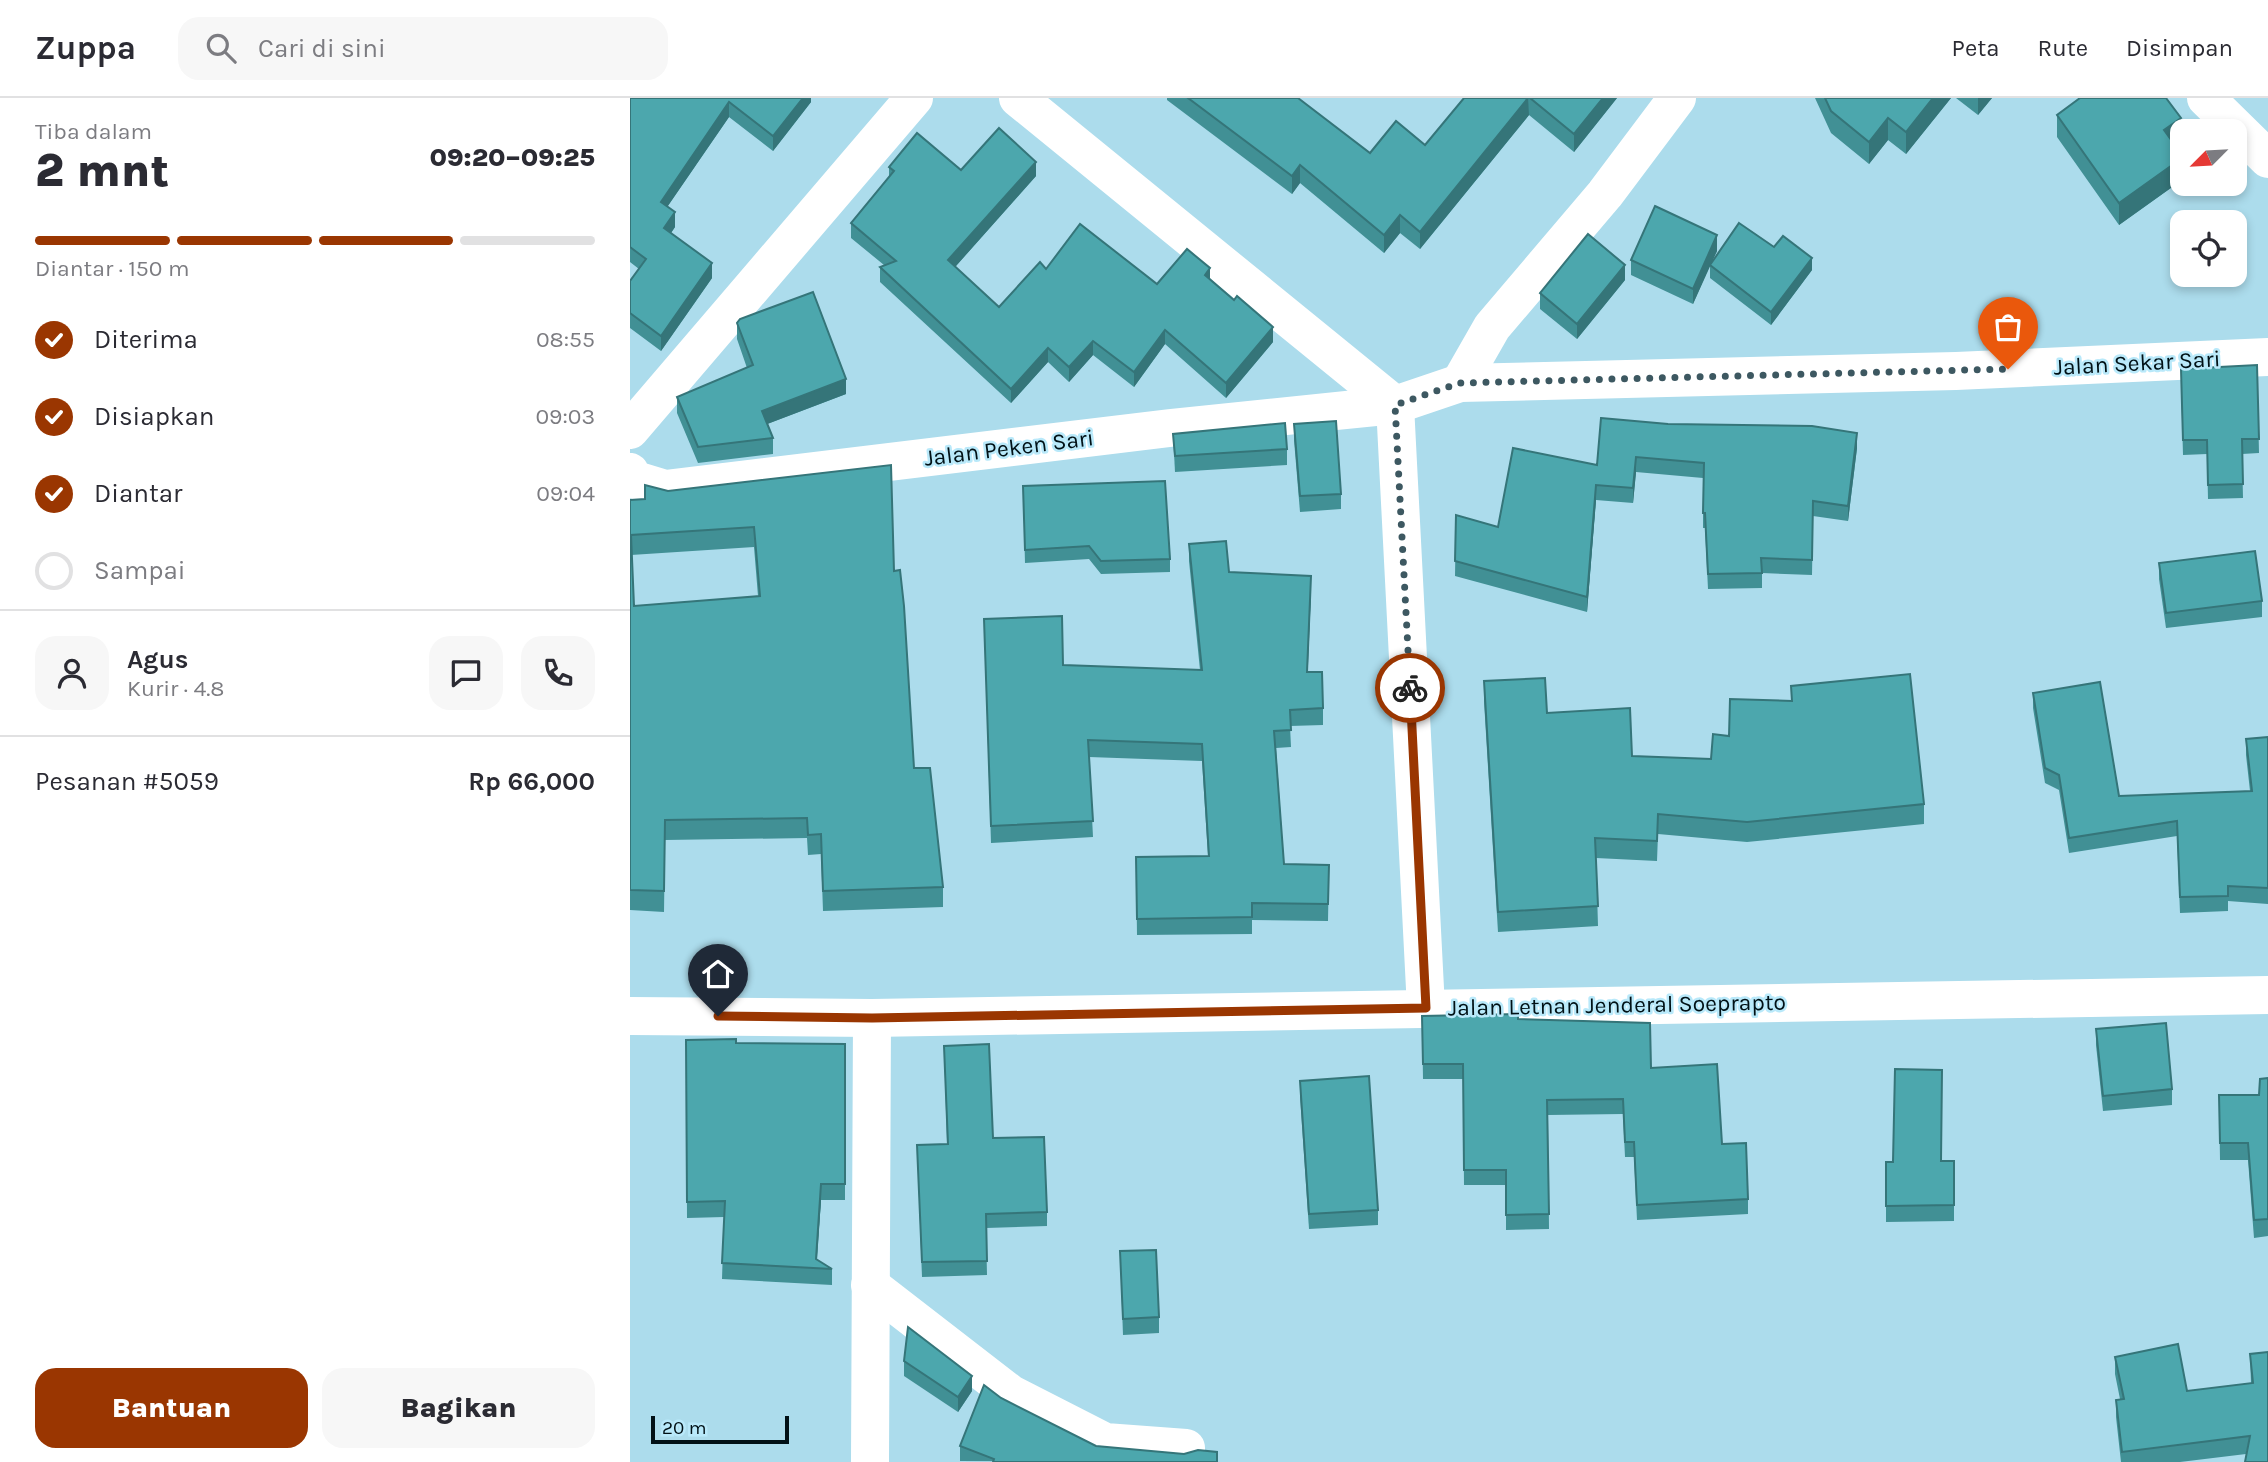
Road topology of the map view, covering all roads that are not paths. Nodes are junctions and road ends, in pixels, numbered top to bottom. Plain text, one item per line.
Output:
1 (914, 98) edge
2 (1018, 98) edge
3 (1677, 98) edge
4 (2206, 98) edge
5 (2268, 159) edge
6 (2268, 356) edge
7 (1460, 383) junction
8 (1395, 405) junction
9 (630, 430) edge
10 (630, 472) edge
11 (2268, 995) edge
12 (1426, 1008) junction
13 (634, 1009) edge
14 (872, 1018) junction
15 (870, 1285) junction
16 (1186, 1448) dead end
17 (870, 1462) edge

1 - 9 street
2 - 8 street
3 - 7 street
4 - 5 street
6 - 7 street, Jalan Sekar Sari
7 - 8 street, Jalan Sekar Sari
8 - 10 street, Jalan Peken Sari
8 - 12 street
11 - 12 street, Jalan Letnan Jenderal Soeprapto
12 - 14 street, Jalan Letnan Jenderal Soeprapto
13 - 14 street, Jalan Letnan Jenderal Soeprapto
14 - 15 street
15 - 16 street
15 - 17 street

